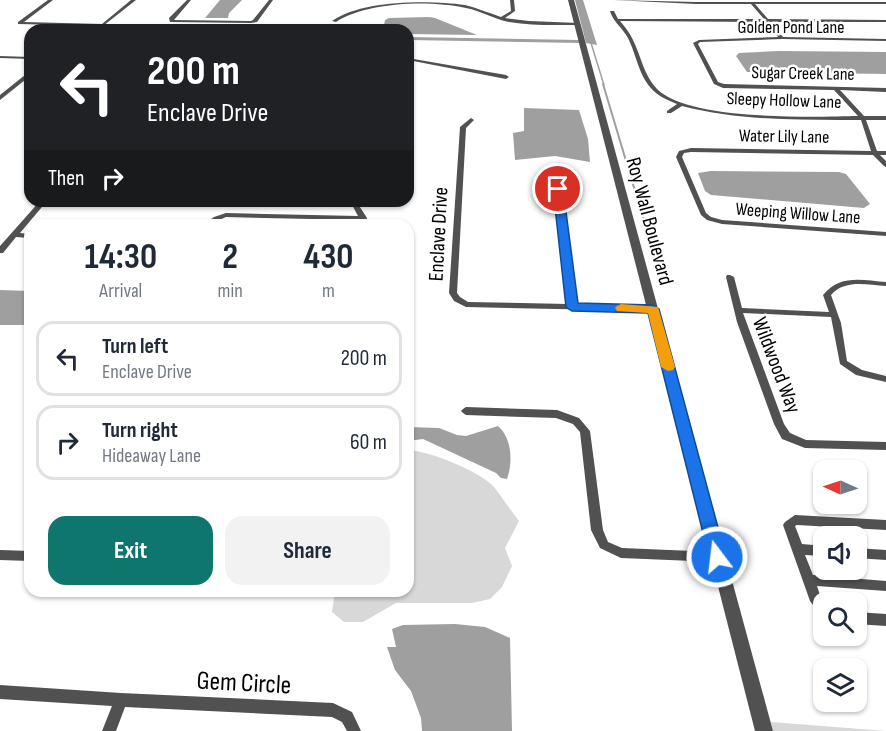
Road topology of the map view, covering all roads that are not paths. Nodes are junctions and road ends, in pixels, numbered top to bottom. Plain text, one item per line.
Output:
1 (51, 0) edge
2 (134, 0) edge
3 (189, 0) edge
4 (271, 0) edge
5 (512, 0) edge
6 (571, 0) edge
7 (615, 0) edge
8 (751, 2) junction
9 (886, 3) edge
10 (352, 4) dead end
11 (358, 6) junction
12 (612, 12) dead end
13 (501, 19) junction
14 (766, 19) junction
15 (615, 20) junction
16 (334, 21) dead end
17 (886, 21) edge
18 (578, 24) junction
19 (782, 38) junction
20 (886, 40) edge
21 (0, 57) edge
22 (24, 58) edge
23 (414, 60) edge
24 (506, 77) dead end
25 (24, 78) edge
26 (721, 86) joint
27 (836, 89) junction
28 (886, 90) edge
29 (0, 99) edge
30 (681, 104) junction
31 (669, 112) dead end
32 (863, 118) junction
33 (886, 118) edge
34 (471, 120) dead end
35 (875, 153) junction
36 (886, 153) edge
37 (886, 165) edge
38 (558, 189) dead end
39 (39, 207) edge
40 (28, 219) edge
41 (215, 219) edge
42 (317, 219) edge
43 (709, 219) joint
44 (24, 223) edge
45 (886, 234) edge
46 (13, 235) junction
47 (24, 236) edge
48 (0, 251) edge
49 (730, 277) dead end
50 (886, 284) edge
51 (572, 307) junction
52 (653, 309) junction
53 (738, 310) junction
54 (834, 315) junction
55 (886, 379) edge
56 (466, 411) dead end
57 (886, 446) edge
58 (886, 525) edge
59 (797, 549) junction
60 (813, 550) edge
61 (867, 554) edge
62 (0, 555) edge
63 (886, 555) edge
64 (24, 556) edge
65 (717, 557) junction
66 (809, 580) junction
67 (886, 585) edge
68 (813, 593) edge
69 (867, 619) edge
70 (886, 620) edge
71 (0, 692) edge
72 (121, 700) junction
73 (109, 731) edge
74 (354, 731) edge
75 (764, 731) edge

1 - 2 street
3 - 4 street
5 - 13 street
6 - 18 street, Roy Wall Boulevard
7 - 8 street
8 - 9 street
8 - 14 street
10 - 11 street
11 - 13 street
11 - 16 street
12 - 15 street, Sleepy Hollow Lane
13 - 18 street
14 - 15 street
14 - 17 street
14 - 19 street
15 - 30 street, Sleepy Hollow Lane
18 - 52 street, Roy Wall Boulevard
19 - 20 street, Golden Pond Lane
19 - 26 street, Golden Pond Lane
21 - 22 street
23 - 24 street
25 - 29 street
26 - 27 street, Sugar Creek Lane
27 - 28 street, Sugar Creek Lane
27 - 32 street
30 - 31 street
30 - 32 street, Sleepy Hollow Lane
32 - 33 street, Sleepy Hollow Lane
32 - 35 street
34 - 51 street, Enclave Drive
35 - 36 street, Water Lily Lane
35 - 37 street
35 - 43 street, Water Lily Lane
38 - 51 street
39 - 40 street
41 - 42 street
43 - 45 street, Weeping Willow Lane
44 - 46 street
46 - 47 street
46 - 48 street
49 - 53 street, Wildwood Way
50 - 54 street
51 - 52 street, Enclave Drive
52 - 65 street, Roy Wall Boulevard
53 - 54 street
53 - 57 street, Wildwood Way
54 - 55 street
56 - 65 street
58 - 59 street
59 - 60 street
59 - 66 street
61 - 63 street
62 - 64 street
65 - 75 street, Roy Wall Boulevard
66 - 67 street
66 - 68 street
69 - 70 street
71 - 72 street, Gem Circle
72 - 73 street
72 - 74 street, Gem Circle

